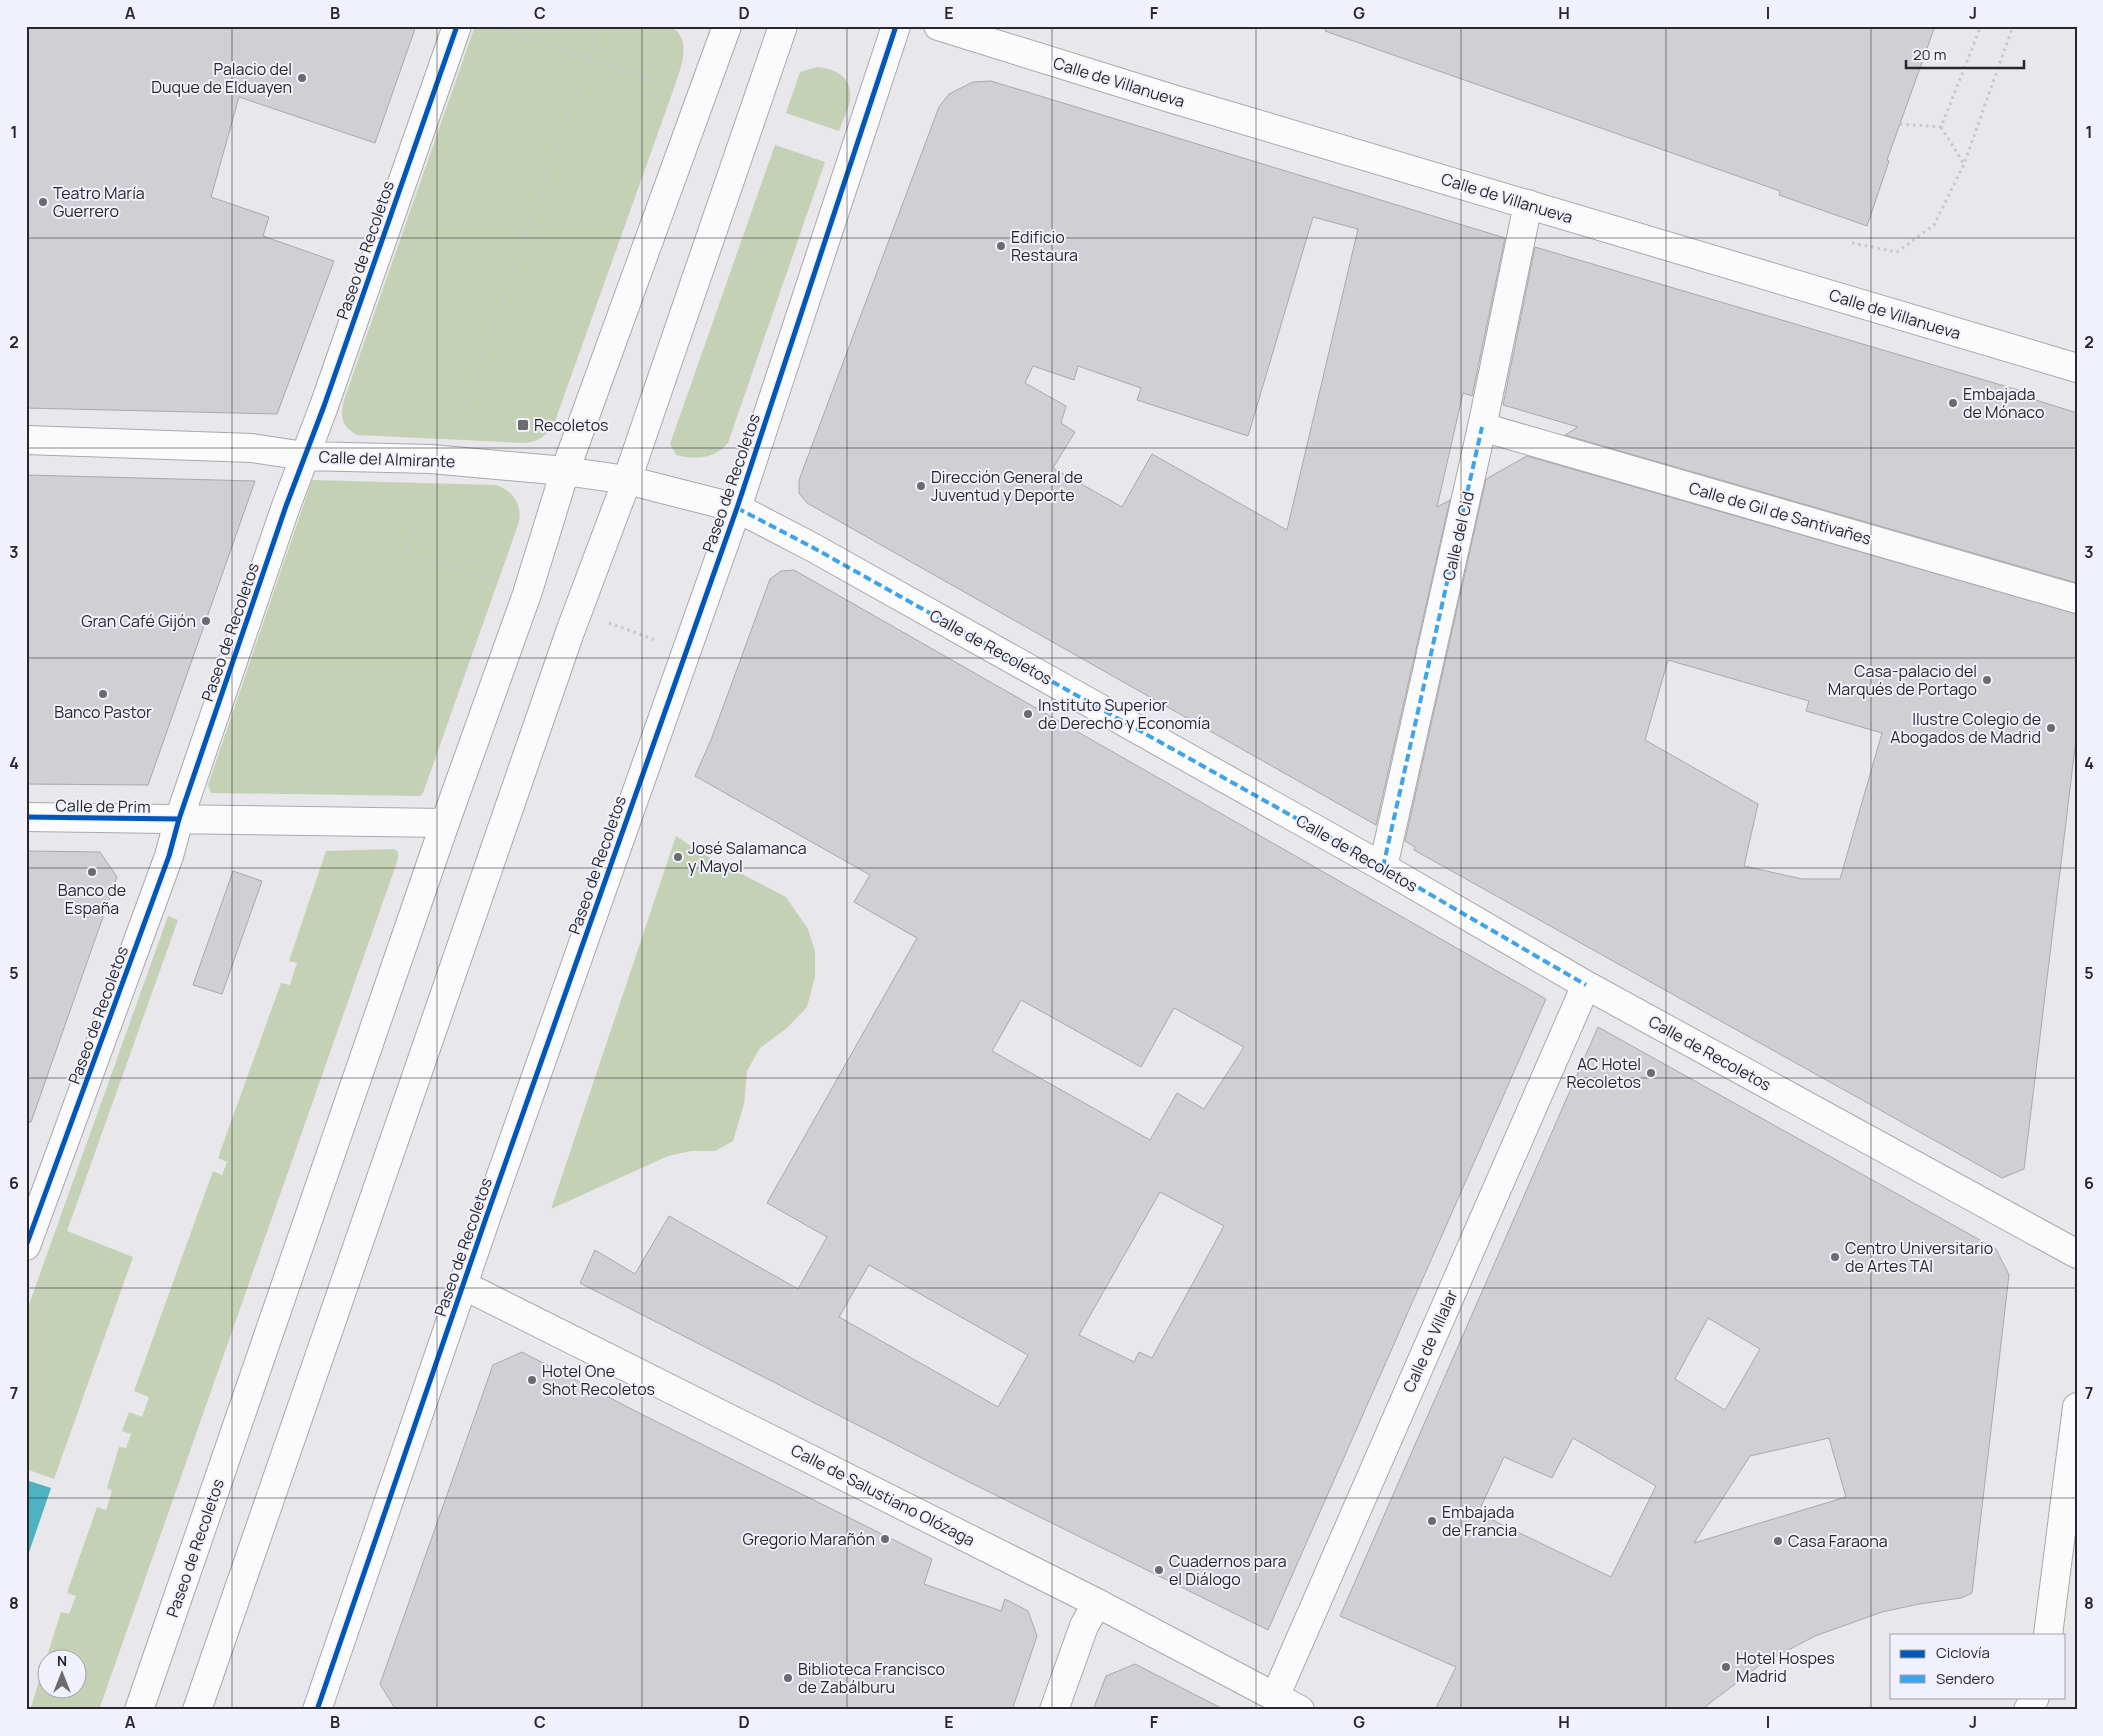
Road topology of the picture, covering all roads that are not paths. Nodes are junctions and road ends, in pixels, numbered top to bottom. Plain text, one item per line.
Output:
1 (457, 26) edge
2 (727, 26) edge
3 (783, 26) edge
4 (896, 26) edge
5 (938, 26) edge
6 (1528, 204) junction
7 (2077, 368) edge
8 (1482, 428) junction
9 (26, 440) edge
10 (304, 456) junction
11 (565, 471) junction
12 (627, 480) junction
13 (737, 508) junction
14 (2077, 599) edge
15 (26, 817) edge
16 (179, 819) junction
17 (445, 823) junction
18 (1383, 868) junction
19 (1586, 985) junction
20 (26, 1246) edge
21 (2077, 1254) edge
22 (463, 1285) junction
23 (2077, 1407) edge
24 (1097, 1603) junction
25 (2048, 1634) edge
26 (1274, 1697) junction
27 (2034, 1698) edge
28 (139, 1710) edge
29 (197, 1710) edge
30 (317, 1710) edge
31 (1054, 1710) edge
32 (1300, 1710) edge
33 (2028, 1710) edge

1 - 10 main road, Paseo de Recoletos
2 - 11 main road, Paseo de Recoletos
3 - 12 main road
4 - 13 main road, Paseo de Recoletos
5 - 6 main road, Calle de Villanueva
6 - 7 main road, Calle de Villanueva
6 - 8 main road, Calle del Cid
8 - 14 main road, Calle de Gil de Santivañes
8 - 18 main road, Calle del Cid
9 - 10 main road, Calle del Almirante
10 - 11 main road, Calle del Almirante
10 - 16 main road, Paseo de Recoletos
11 - 12 main road, Calle del Almirante
11 - 17 main road, Paseo de Recoletos
12 - 13 main road, Calle de Recoletos
12 - 29 main road
13 - 18 main road, Calle de Recoletos
13 - 22 main road, Paseo de Recoletos
15 - 16 main road, Calle de Prim
16 - 17 main road, Calle de Prim
16 - 20 main road, Paseo de Recoletos
17 - 28 main road, Paseo de Recoletos
18 - 19 main road, Calle de Recoletos
19 - 21 main road, Calle de Recoletos
19 - 26 main road, Calle de Villalar
22 - 24 main road, Calle de Salustiano Olózaga
22 - 30 main road, Paseo de Recoletos
23 - 25 main road
24 - 26 main road, Calle de Salustiano Olózaga
24 - 31 main road
26 - 32 main road, Calle de Salustiano Olózaga
27 - 33 main road

